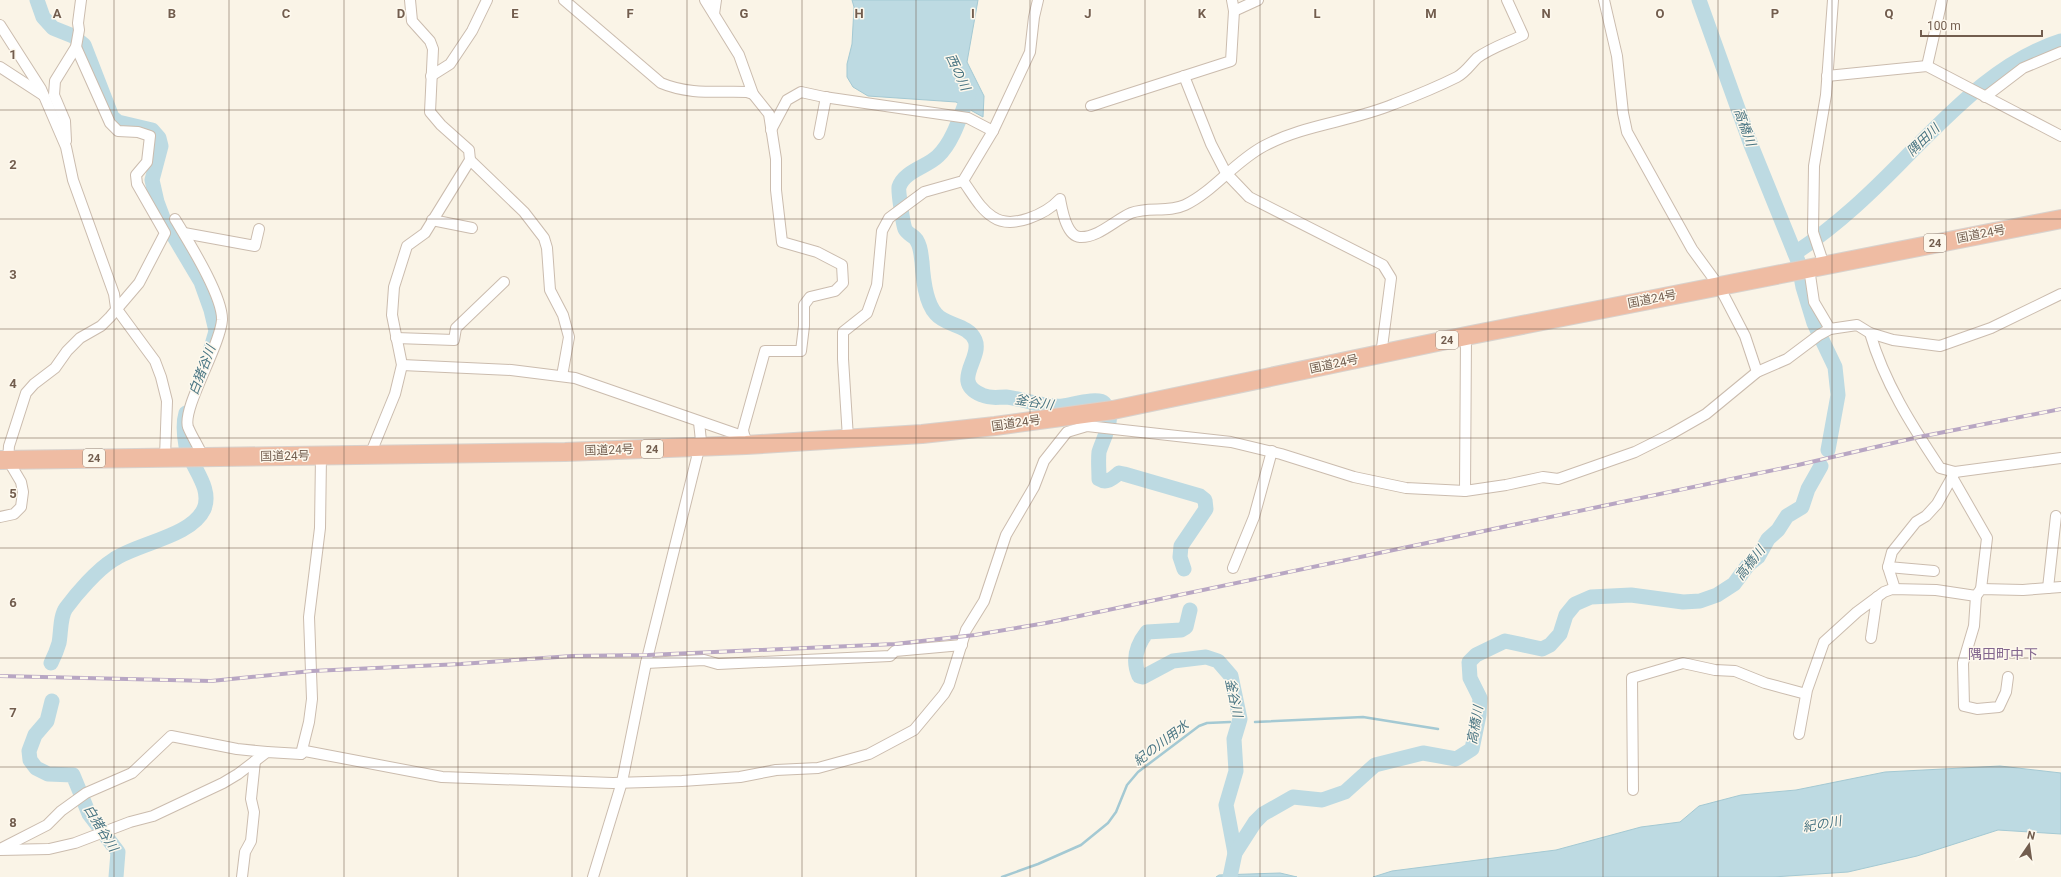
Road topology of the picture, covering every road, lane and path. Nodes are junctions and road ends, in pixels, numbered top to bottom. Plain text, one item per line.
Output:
1 (81, 0) edge
2 (410, 0) edge
3 (487, 0) edge
4 (564, 0) edge
5 (705, 0) edge
6 (716, 0) edge
7 (1038, 0) edge
8 (1232, 0) edge
9 (1258, 0) edge
10 (1507, 0) edge
11 (1604, 0) edge
12 (1833, 0) edge
13 (1942, 0) edge
14 (1234, 11) junction
15 (714, 14) junction
16 (0, 24) edge
17 (77, 41) junction
18 (2061, 52) edge
19 (1927, 66) junction
20 (0, 67) edge
21 (431, 76) junction
22 (1184, 76) junction
23 (1827, 76) junction
24 (753, 94) junction
25 (44, 96) junction
26 (1982, 96) junction
27 (826, 97) junction
28 (1091, 106) dead end
29 (770, 130) junction
30 (993, 131) junction
31 (819, 134) dead end
32 (2061, 136) edge
33 (66, 147) junction
34 (470, 160) junction
35 (1226, 173) junction
36 (963, 181) junction
37 (2061, 219) edge
38 (432, 220) junction
39 (167, 227) junction
40 (472, 228) dead end
41 (259, 229) dead end
42 (184, 233) junction
43 (1818, 261) junction
44 (504, 282) dead end
45 (1719, 286) junction
46 (2061, 294) edge
47 (116, 308) junction
48 (1830, 329) junction
49 (1870, 333) junction
50 (1466, 336) junction
51 (396, 338) junction
52 (1381, 355) junction
53 (402, 365) junction
54 (1757, 372) junction
55 (562, 376) junction
56 (1107, 419) junction
57 (699, 422) junction
58 (848, 438) junction
59 (746, 441) junction
60 (699, 447) junction
61 (1272, 451) junction
62 (370, 455) junction
63 (321, 456) junction
64 (172, 457) junction
65 (203, 457) junction
66 (2061, 458) edge
67 (4, 460) edge
68 (1953, 475) junction
69 (1465, 491) junction
70 (2056, 516) dead end
71 (0, 517) edge
72 (1888, 567) junction
73 (1232, 568) dead end
74 (1934, 571) dead end
75 (2061, 587) edge
76 (2048, 588) junction
77 (1895, 589) junction
78 (1979, 592) junction
79 (1877, 597) junction
80 (1871, 638) dead end
81 (962, 644) junction
82 (646, 663) junction
83 (2008, 677) dead end
84 (1806, 694) junction
85 (1798, 734) dead end
86 (267, 752) junction
87 (300, 754) junction
88 (255, 761) junction
89 (622, 782) junction
90 (1634, 790) dead end
91 (0, 849) edge
92 (242, 877) edge
93 (593, 877) edge

1 - 17 street
2 - 21 street
3 - 21 street
4 - 24 street
5 - 15 street
6 - 15 street
7 - 30 street
8 - 14 street
9 - 14 street
10 - 35 street
11 - 45 street
12 - 23 street
13 - 19 street
14 - 22 street
15 - 24 street
16 - 25 street
17 - 33 street
17 - 39 street
18 - 26 street
19 - 23 street
19 - 26 street
20 - 25 street
21 - 34 street
22 - 28 street
22 - 35 street
23 - 43 street
24 - 29 street
25 - 33 street
26 - 32 street
27 - 29 street
27 - 30 street
27 - 31 street
29 - 59 street
30 - 36 street
33 - 47 street
34 - 38 street
34 - 55 street
35 - 36 street
35 - 52 street
36 - 58 street
37 - 43 highway, 国道24号 / 24
38 - 40 street
38 - 51 street
39 - 42 street
39 - 47 street
41 - 42 street
42 - 65 street
43 - 45 highway, 国道24号 / 24
43 - 48 street
44 - 51 street
45 - 50 highway, 国道24号 / 24
45 - 54 street
46 - 49 street
47 - 64 street
47 - 67 street
48 - 49 street
48 - 54 street
49 - 68 street
50 - 52 highway, 国道24号 / 24
50 - 69 street
51 - 53 street
52 - 56 highway, 国道24号 / 24
53 - 55 street
53 - 62 street
54 - 69 street
55 - 57 street
56 - 58 highway, 国道24号 / 24
56 - 61 street
56 - 81 street
57 - 59 street
57 - 60 street
58 - 59 highway, 国道24号 / 24
59 - 60 highway, 国道24号 / 24
60 - 62 highway, 国道24号 / 24
60 - 82 street
61 - 69 street
61 - 73 street
62 - 63 highway, 国道24号 / 24
63 - 65 highway, 国道24号 / 24
63 - 87 street
64 - 65 highway, 国道24号 / 24
64 - 67 highway, 国道24号 / 24
66 - 68 street
67 - 71 street
68 - 72 street
68 - 78 street
70 - 76 street
72 - 74 street
72 - 77 street
75 - 76 street
76 - 78 street
77 - 78 street
77 - 79 street
78 - 83 street
79 - 80 street
79 - 84 street
81 - 82 street
81 - 89 street
82 - 89 street
84 - 85 street
84 - 90 street
86 - 87 street
86 - 88 street
86 - 91 street
87 - 89 street
88 - 91 street
88 - 92 street
89 - 93 street

